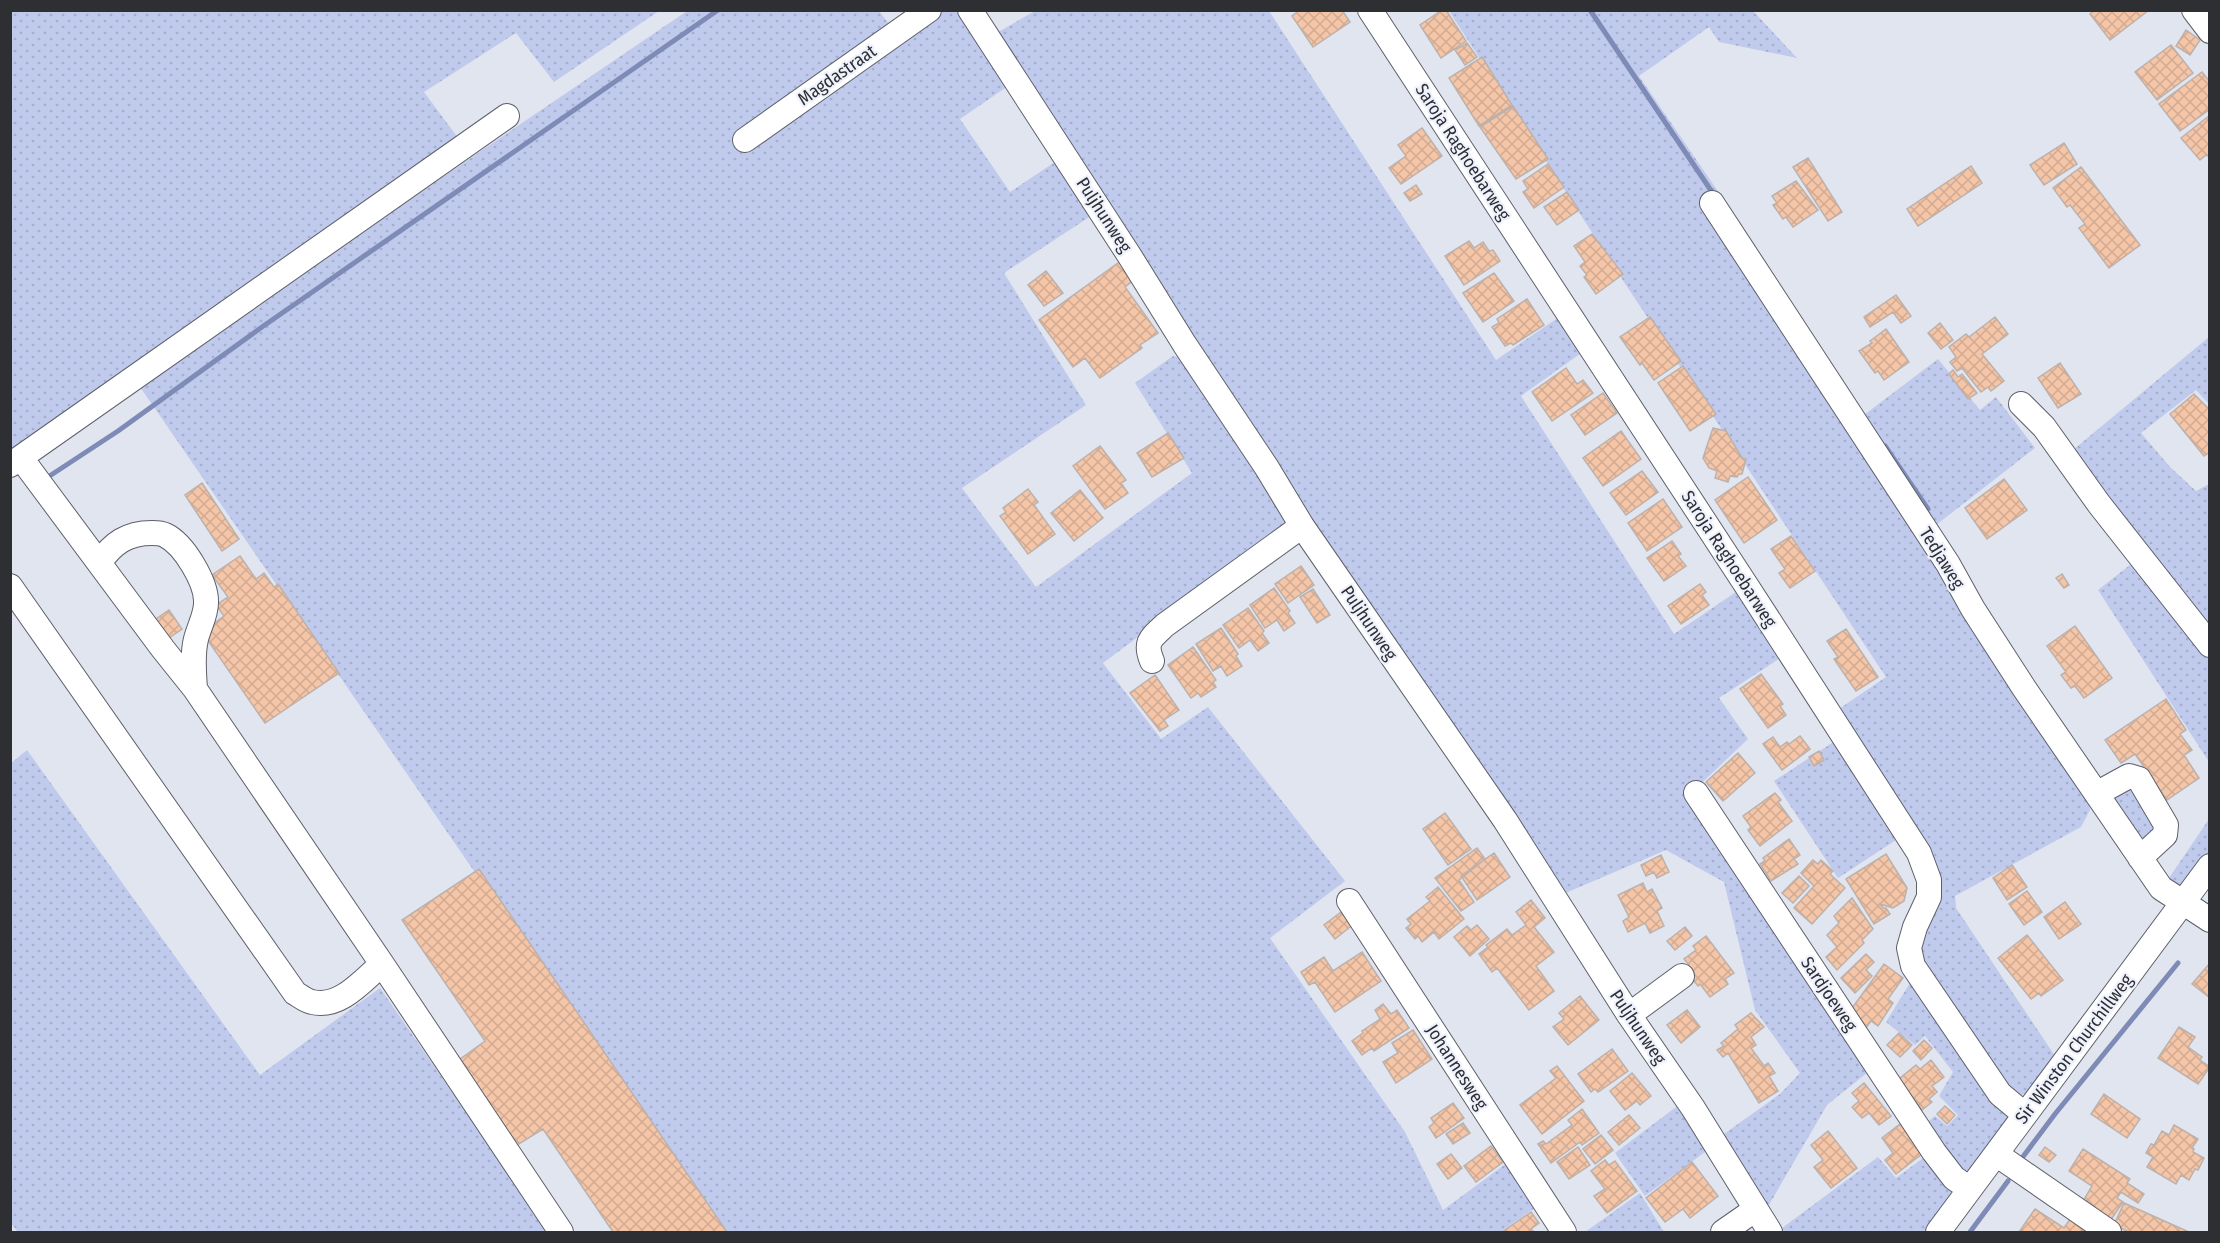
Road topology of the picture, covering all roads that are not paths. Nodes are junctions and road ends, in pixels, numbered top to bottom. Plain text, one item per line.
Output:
1 (928, 10) edge
2 (970, 10) edge
3 (1370, 10) edge
4 (2194, 10) edge
5 (2210, 31) edge
6 (507, 116) dead end
7 (745, 140) dead end
8 (1712, 203) dead end
9 (2022, 404) dead end
10 (16, 461) edge
11 (1302, 526) junction
12 (99, 563) junction
13 (10, 586) edge
14 (2210, 645) edge
15 (1152, 661) dead end
16 (195, 689) junction
17 (1696, 793) dead end
18 (2098, 794) junction
19 (2140, 858) junction
20 (2210, 866) edge
21 (1349, 901) dead end
22 (2182, 902) junction
23 (2210, 920) edge
24 (382, 964) junction
25 (1682, 976) dead end
26 (1629, 1015) junction
27 (2024, 1114) junction
28 (1996, 1154) junction
29 (1970, 1189) junction
30 (1756, 1209) junction
31 (561, 1233) edge
32 (1564, 1233) edge
33 (1723, 1233) edge
34 (1770, 1233) edge
35 (1938, 1233) edge
36 (2109, 1233) edge

1 - 7 street, Magdastraat
2 - 11 street, Puljhunweg
3 - 27 street, Saroja Raghoebarweg
4 - 5 street
6 - 10 street
8 - 18 street, Tedjaweg
9 - 14 street
10 - 12 street
11 - 15 street
11 - 26 street, Puljhunweg
12 - 16 street
12 - 16 street
13 - 24 street
16 - 24 street
17 - 29 street, Sardjoeweg
18 - 19 street, Tedjaweg
18 - 19 street
19 - 22 street, Tedjaweg
20 - 22 street, Sir Winston Churchillweg
21 - 32 street, Johannesweg
22 - 23 street, Tedjaweg
22 - 27 street, Sir Winston Churchillweg
24 - 31 street
25 - 26 street
26 - 30 street, Puljhunweg
27 - 28 street, Sir Winston Churchillweg
28 - 29 street, Sir Winston Churchillweg
28 - 36 street
29 - 35 street, Sir Winston Churchillweg
30 - 33 street
30 - 34 street, Puljhunweg

